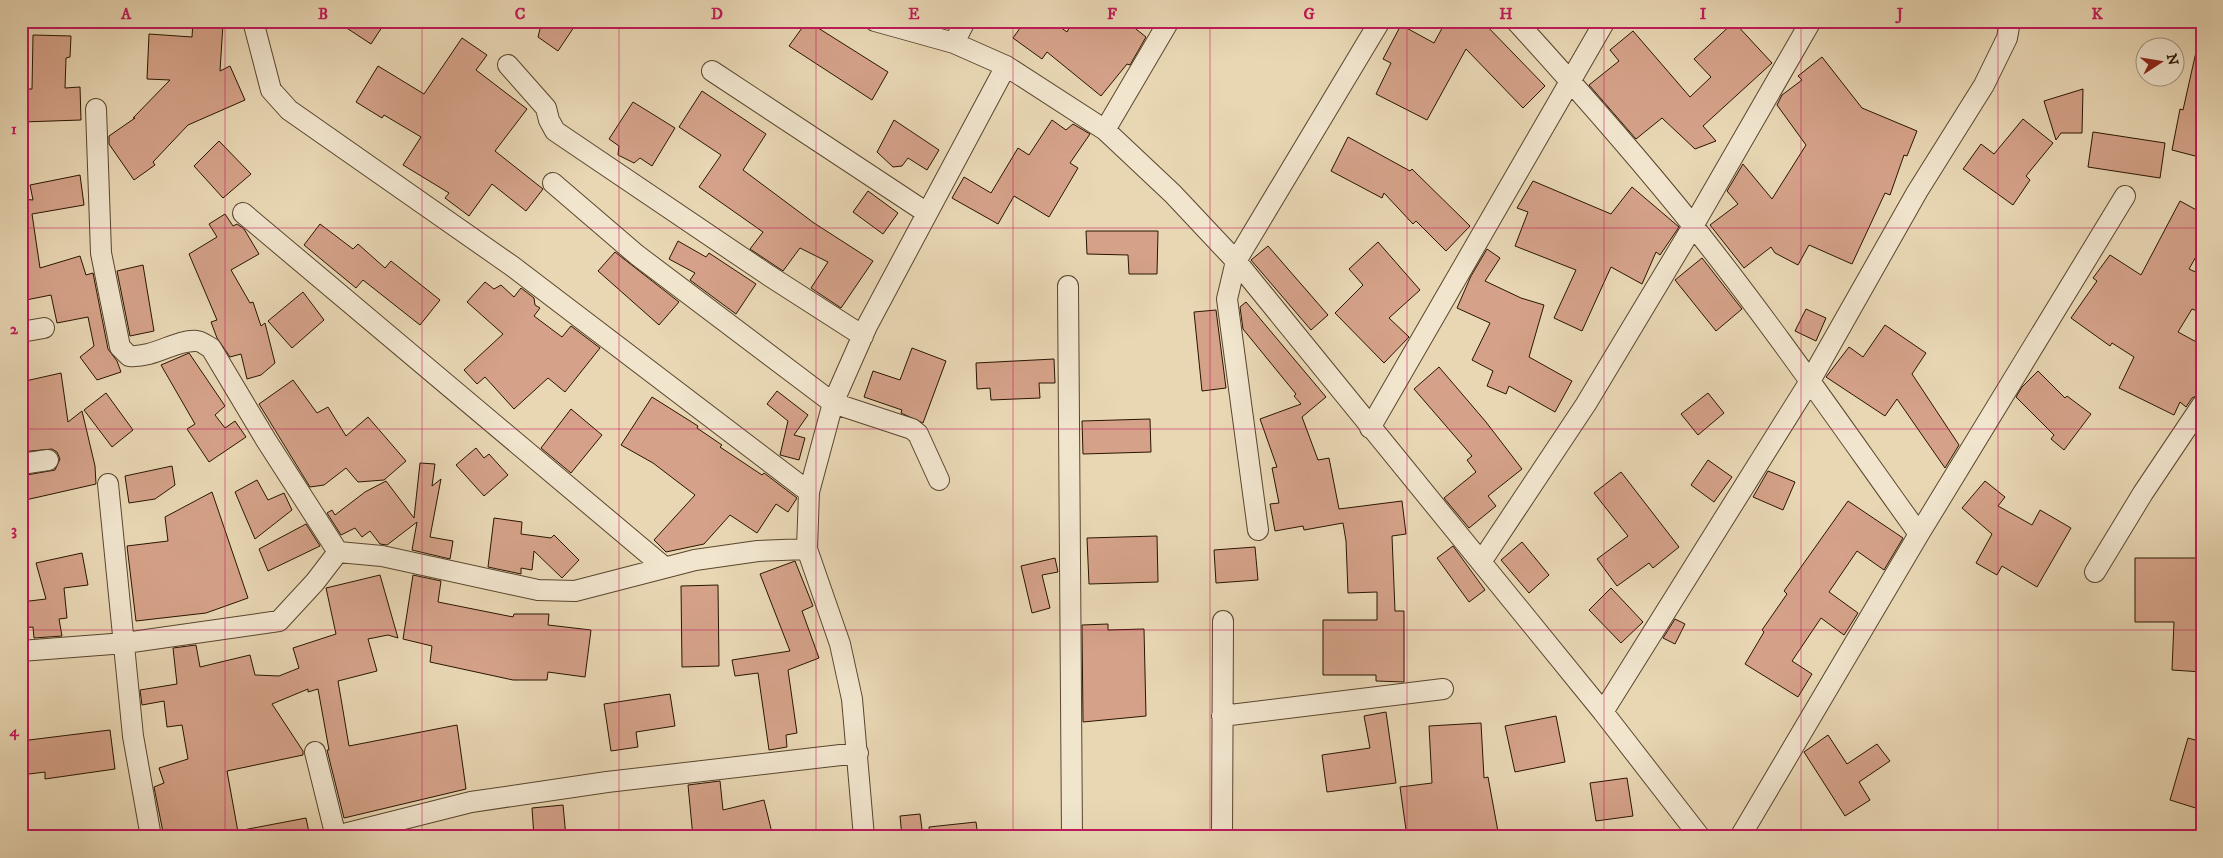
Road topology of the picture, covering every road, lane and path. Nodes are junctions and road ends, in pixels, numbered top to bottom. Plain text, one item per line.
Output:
1 (253, 21) edge
2 (875, 21) edge
3 (965, 21) edge
4 (1169, 21) edge
5 (1380, 21) edge
6 (1516, 21) edge
7 (1605, 21) edge
8 (1811, 21) edge
9 (2010, 21) edge
10 (954, 43) junction
11 (508, 65) dead end
12 (1006, 66) junction
13 (712, 71) dead end
14 (1570, 82) junction
15 (96, 110) dead end
16 (1105, 130) junction
17 (554, 182) dead end
18 (2125, 196) dead end
19 (243, 213) dead end
20 (927, 213) junction
21 (1693, 226) junction
22 (1236, 261) junction
23 (1068, 286) dead end
24 (44, 328) dead end
25 (21, 332) edge
26 (863, 336) junction
27 (1810, 381) junction
28 (833, 403) junction
29 (2202, 405) edge
30 (1370, 428) junction
31 (48, 460) dead end
32 (21, 464) edge
33 (939, 480) dead end
34 (108, 484) dead end
35 (809, 492) junction
36 (1258, 530) dead end
37 (1919, 534) junction
38 (807, 549) junction
39 (338, 552) junction
40 (1481, 562) junction
41 (664, 567) junction
42 (2095, 572) dead end
43 (1223, 621) dead end
44 (125, 642) junction
45 (21, 651) edge
46 (1443, 689) dead end
47 (1603, 712) junction
48 (1222, 716) junction
49 (315, 752) dead end
50 (858, 753) junction
51 (336, 836) edge
52 (151, 837) edge
53 (864, 837) edge
54 (1072, 837) edge
55 (1222, 837) edge
56 (1700, 837) edge
57 (1740, 837) edge

1 - 35 street
2 - 10 street
3 - 10 street
4 - 16 street
5 - 22 street
6 - 14 street
7 - 14 street
8 - 21 street
9 - 27 street
10 - 12 street
11 - 26 street
12 - 16 street
12 - 20 street
13 - 20 street
14 - 21 street
14 - 30 street
15 - 39 street
16 - 22 street
17 - 28 street
18 - 37 street
19 - 41 street
20 - 26 street
21 - 27 street
21 - 40 street
22 - 30 street
22 - 36 street
23 - 54 street
24 - 25 street
26 - 28 street
27 - 37 street
27 - 47 street
28 - 33 street
28 - 35 street
29 - 42 street
30 - 40 street
31 - 32 street
34 - 44 street
35 - 38 street
37 - 57 street
38 - 41 street
38 - 50 street
39 - 41 street
39 - 44 street
40 - 47 street
43 - 48 street
44 - 45 street
44 - 52 street
46 - 48 street
47 - 56 street
48 - 55 street
49 - 51 street
50 - 51 street
50 - 53 street

